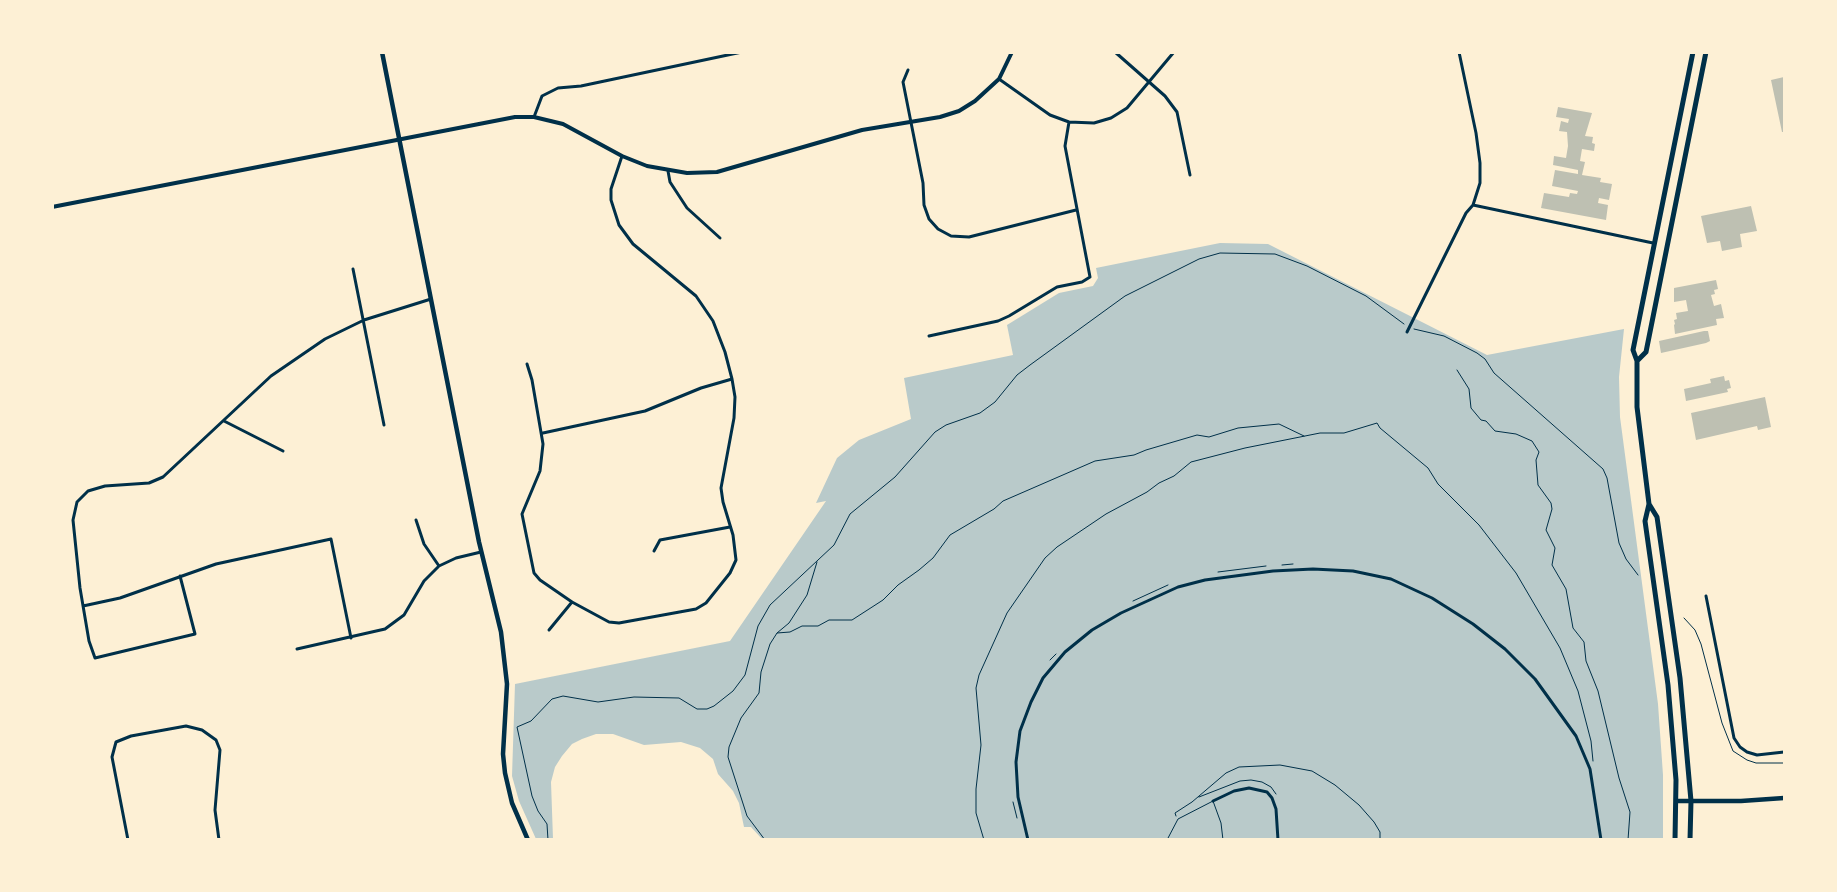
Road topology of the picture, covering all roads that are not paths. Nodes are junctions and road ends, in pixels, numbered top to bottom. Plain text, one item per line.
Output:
1 (382, 52) edge
2 (742, 52) edge
3 (1012, 52) edge
4 (1115, 52) edge
5 (1174, 52) edge
6 (1458, 52) edge
7 (1692, 52) edge
8 (1706, 52) edge
9 (908, 70) dead end
10 (999, 79) junction
11 (1149, 82) junction
12 (534, 117) junction
13 (911, 122) junction
14 (1069, 122) junction
15 (400, 141) junction
16 (622, 156) junction
17 (668, 171) junction
18 (1190, 175) dead end
19 (1473, 205) junction
20 (52, 207) edge
21 (1076, 210) junction
22 (720, 238) dead end
23 (1653, 243) junction
24 (353, 269) dead end
25 (431, 299) junction
26 (364, 320) junction
27 (1407, 332) dead end
28 (929, 336) dead end
29 (1637, 361) junction
30 (527, 364) dead end
31 (732, 379) junction
32 (224, 421) junction
33 (384, 425) dead end
34 (543, 433) junction
35 (283, 451) dead end
36 (1649, 504) junction
37 (416, 520) dead end
38 (731, 527) junction
39 (654, 551) dead end
40 (482, 552) junction
41 (438, 566) junction
42 (180, 576) junction
43 (1706, 596) dead end
44 (572, 602) junction
45 (83, 606) junction
46 (549, 630) dead end
47 (351, 638) junction
48 (297, 649) dead end
49 (1784, 752) edge
50 (1784, 798) edge
51 (1212, 801) junction
52 (1691, 801) junction
53 (1676, 802) junction
54 (128, 840) edge
55 (219, 840) edge
56 (528, 840) edge
57 (1028, 840) edge
58 (1167, 840) edge
59 (1223, 840) edge
60 (1278, 840) edge
61 (1601, 840) edge
62 (1676, 840) edge
63 (1690, 840) edge

1 - 15 main road
2 - 12 street
3 - 10 street
4 - 11 street
5 - 11 street
6 - 19 street
7 - 23 main road
8 - 29 main road
9 - 13 street
10 - 13 street
10 - 14 street
11 - 14 street
11 - 18 street
12 - 15 street
12 - 16 street
13 - 17 street
13 - 21 street
14 - 21 street
15 - 20 street
15 - 25 main road
16 - 17 street
16 - 31 street
17 - 22 street
19 - 23 street
19 - 27 street
21 - 28 street
23 - 29 main road
24 - 26 street
25 - 26 street
25 - 40 main road
26 - 32 street
26 - 33 street
29 - 36 main road
30 - 34 street
31 - 34 street
31 - 38 street
32 - 35 street
32 - 45 street
34 - 44 street
36 - 52 main road
36 - 53 main road
37 - 41 street
38 - 39 street
38 - 44 street
40 - 41 street
40 - 56 main road
41 - 47 street
42 - 45 street
42 - 45 street
42 - 47 street
43 - 49 street
44 - 46 street
47 - 48 street
50 - 52 main road
51 - 58 lane
51 - 59 lane
51 - 60 street
52 - 53 main road
52 - 63 main road
53 - 62 main road
54 - 55 street
57 - 61 street

